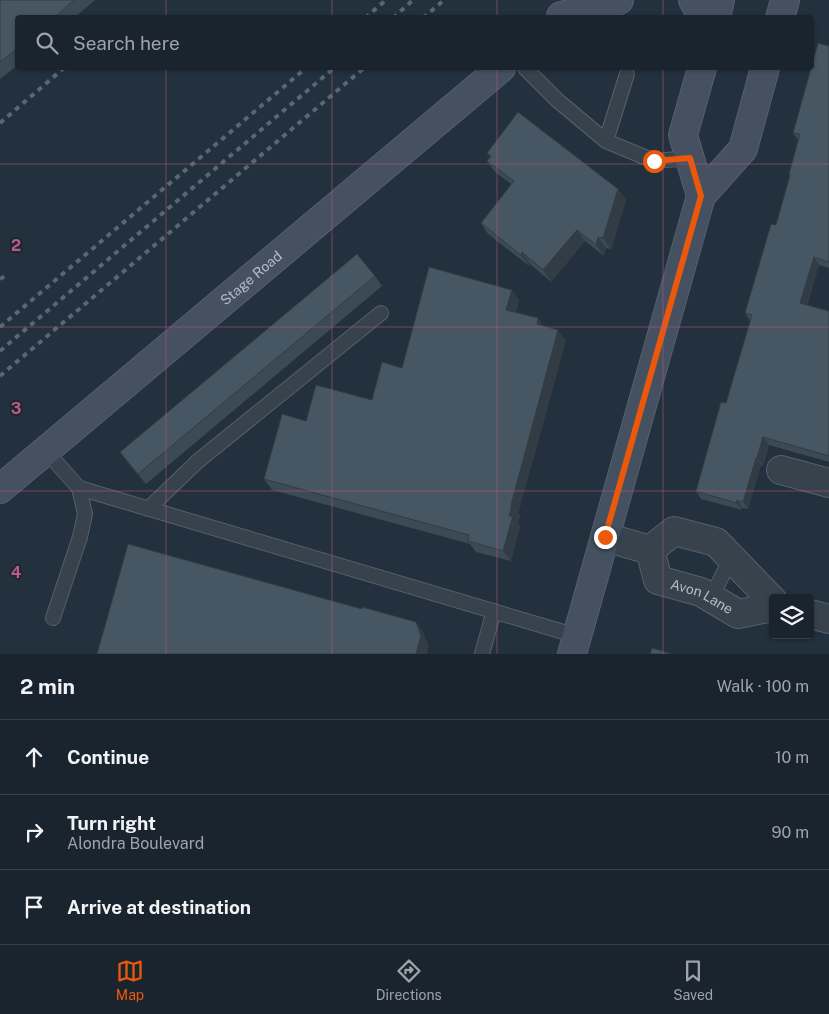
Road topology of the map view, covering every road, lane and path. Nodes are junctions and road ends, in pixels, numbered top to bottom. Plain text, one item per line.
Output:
1 (619, 0) edge
2 (693, 0) edge
3 (720, 0) edge
4 (785, 0) edge
5 (567, 11) edge
6 (699, 15) edge
7 (717, 15) edge
8 (781, 15) edge
9 (499, 70) edge
10 (527, 70) edge
11 (701, 70) edge
12 (765, 70) edge
13 (627, 74) dead end
14 (606, 141) junction
15 (690, 158) junction
16 (701, 196) junction
17 (381, 313) dead end
18 (46, 451) junction
19 (781, 470) dead end
20 (829, 483) edge
21 (79, 488) junction
22 (0, 489) edge
23 (148, 509) junction
24 (605, 537) junction
25 (650, 550) junction
26 (731, 558) junction
27 (769, 597) edge
28 (711, 598) junction
29 (769, 608) edge
30 (494, 611) junction
31 (814, 615) edge
32 (53, 618) dead end
33 (829, 620) edge
34 (574, 645) edge
35 (482, 654) edge

1 - 5 main road
2 - 6 main road
3 - 7 main road
4 - 8 main road
9 - 18 main road, Stage Road
10 - 14 lane
11 - 15 main road
12 - 16 main road
13 - 14 lane
14 - 15 lane
15 - 16 main road
16 - 24 main road
17 - 23 lane
18 - 21 lane
18 - 22 main road, Stage Road
19 - 20 street
21 - 23 lane
21 - 32 lane
23 - 30 lane
24 - 25 street
24 - 34 main road
25 - 26 street
25 - 28 street, Avon Lane
26 - 27 street
26 - 28 lane
28 - 29 street, Avon Lane
30 - 34 lane
30 - 35 lane
31 - 33 street

